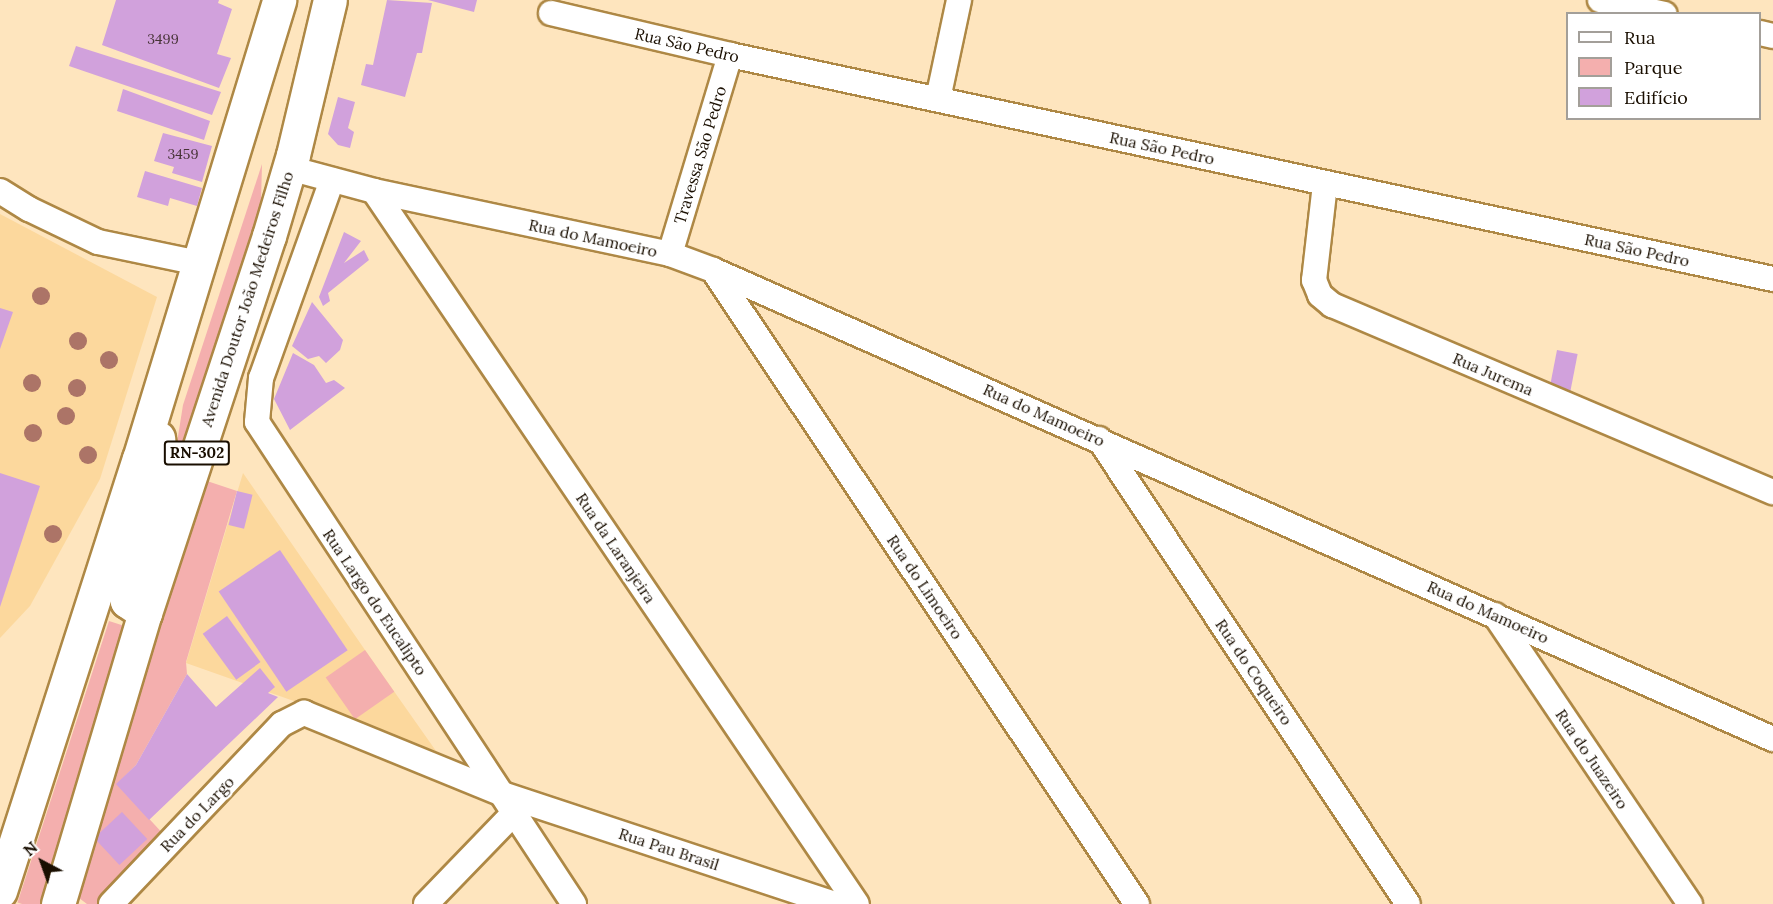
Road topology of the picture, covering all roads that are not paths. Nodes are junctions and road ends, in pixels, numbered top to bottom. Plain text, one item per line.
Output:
1 (330, 0) edge
2 (959, 0) edge
3 (1600, 0) edge
4 (276, 11) edge
5 (1656, 12) edge
6 (551, 13) dead end
7 (730, 55) junction
8 (938, 99) junction
9 (289, 168) junction
10 (332, 180) junction
11 (1325, 184) junction
12 (0, 191) edge
13 (374, 191) junction
14 (269, 236) junction
15 (670, 254) junction
16 (199, 263) junction
17 (713, 270) junction
18 (1773, 279) edge
19 (155, 406) junction
20 (1099, 439) junction
21 (1773, 492) edge
22 (145, 613) junction
23 (1495, 614) junction
24 (1773, 739) edge
25 (507, 805) junction
26 (0, 891) edge
27 (64, 901) edge
28 (111, 904) edge
29 (426, 904) edge
30 (574, 904) edge
31 (836, 904) edge
32 (857, 904) edge
33 (1137, 904) edge
34 (1408, 904) edge
35 (1690, 904) edge

1 - 9 main road, Avenida Doutor João Medeiros Filho / RN-302
2 - 8 street
3 - 5 street
4 - 14 main road
4 - 16 main road, RN-302
6 - 7 street, Rua São Pedro
7 - 8 street, Rua São Pedro
7 - 15 street, Travessa São Pedro
8 - 11 street, Rua São Pedro
9 - 10 street, Rua do Mamoeiro
9 - 14 main road, Avenida Doutor João Medeiros Filho / RN-302
10 - 13 street, Rua do Mamoeiro
10 - 25 street, Rua Largo do Eucalipto
11 - 18 street, Rua São Pedro
11 - 21 street, Rua Jurema
12 - 16 street
13 - 15 street, Rua do Mamoeiro
13 - 32 street, Rua da Laranjeira
14 - 22 main road, Avenida Doutor João Medeiros Filho / RN-302
15 - 17 street, Rua do Mamoeiro
16 - 19 main road, RN-302
17 - 20 street, Rua do Mamoeiro
17 - 33 street, Rua do Limoeiro
19 - 22 main road
19 - 26 main road, RN-302
20 - 23 street, Rua do Mamoeiro
20 - 34 street, Rua do Coqueiro
22 - 27 main road, Avenida Doutor João Medeiros Filho / RN-302
23 - 24 street, Rua do Mamoeiro
23 - 35 street, Rua do Juazeiro
25 - 28 street, Rua do Largo
25 - 29 street
25 - 30 street, Rua Largo do Eucalipto
25 - 31 street, Rua Pau Brasil

